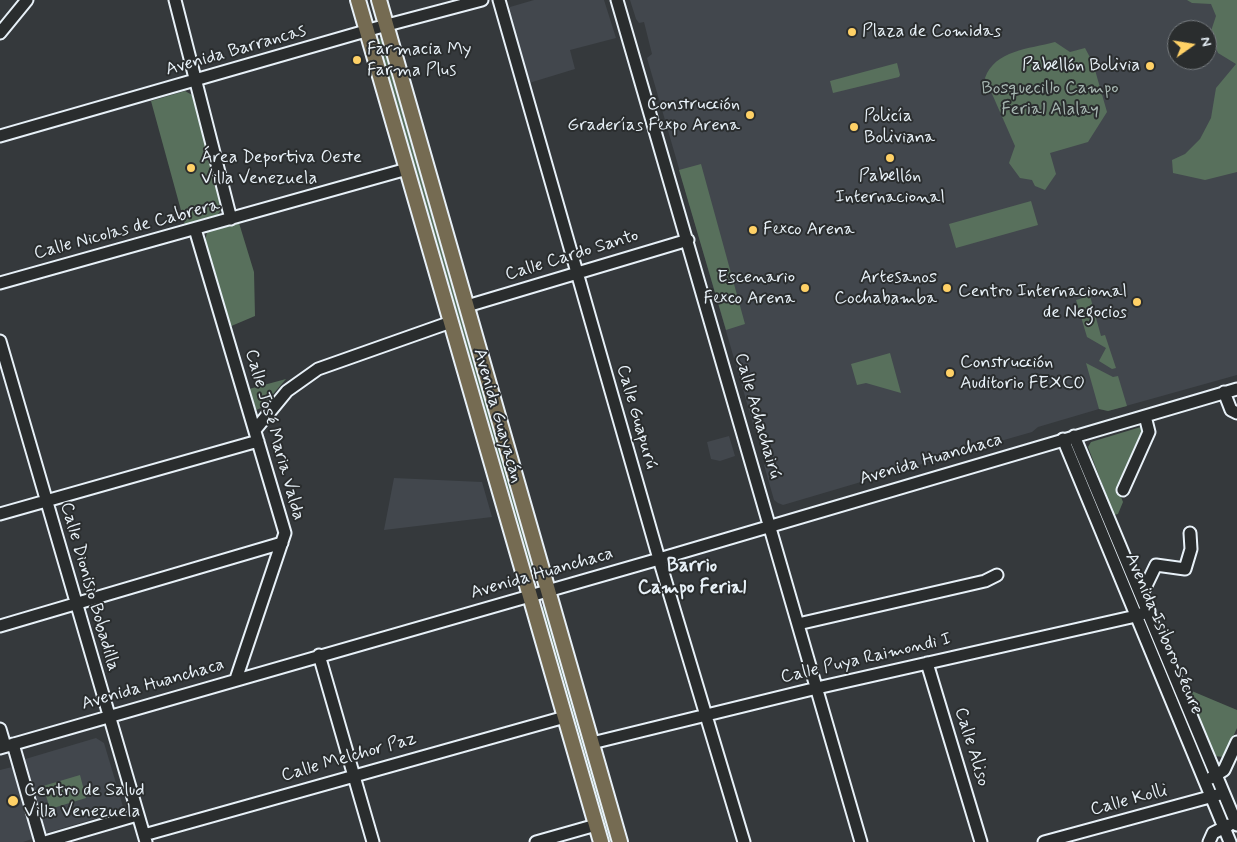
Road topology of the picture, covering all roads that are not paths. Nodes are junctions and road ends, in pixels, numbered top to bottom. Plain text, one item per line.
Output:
1 (27, 0) edge
2 (175, 0) edge
3 (358, 0) edge
4 (379, 0) edge
5 (482, 0) edge
6 (499, 0) edge
7 (617, 0) edge
8 (386, 25) junction
9 (367, 30) junction
10 (0, 33) edge
11 (195, 81) junction
12 (0, 136) edge
13 (407, 168) junction
14 (231, 219) junction
15 (196, 229) junction
16 (688, 240) junction
17 (576, 273) junction
18 (0, 283) edge
19 (467, 306) junction
20 (451, 322) junction
21 (0, 341) edge
22 (1237, 389) edge
23 (1224, 392) junction
24 (1237, 413) edge
25 (1145, 416) junction
26 (256, 435) junction
27 (1074, 436) junction
28 (1062, 439) junction
29 (1123, 490) dead end
30 (46, 501) junction
31 (0, 514) edge
32 (770, 525) junction
33 (1190, 533) dead end
34 (282, 543) junction
35 (659, 559) junction
36 (997, 575) dead end
37 (548, 591) junction
38 (1142, 594) junction
39 (529, 596) junction
40 (77, 604) junction
41 (1149, 611) junction
42 (1136, 616) junction
43 (798, 624) junction
44 (0, 626) edge
45 (319, 655) junction
46 (927, 663) junction
47 (236, 679) junction
48 (817, 688) junction
49 (706, 715) junction
50 (109, 717) junction
51 (565, 717) junction
52 (0, 729) edge
53 (1237, 742) edge
54 (592, 743) junction
55 (6, 746) edge
56 (354, 774) junction
57 (1216, 776) junction
58 (1205, 781) junction
59 (1223, 793) junction
60 (1212, 796) junction
61 (138, 815) junction
62 (1236, 823) edge
63 (596, 825) junction
64 (1224, 828) junction
65 (145, 838) edge
66 (43, 842) edge
67 (373, 842) edge
68 (536, 842) edge
69 (601, 842) edge
70 (620, 842) edge
71 (744, 842) edge
72 (861, 842) edge
73 (980, 842) edge
74 (1044, 842) edge
75 (1209, 842) edge
76 (1230, 842) edge

1 - 10 street
2 - 11 street
3 - 9 main road, Avenida Guayacán
4 - 8 main road, Avenida Guayacán
5 - 8 street, Avenida Barrancas
6 - 17 street, Calle Guapurú
7 - 16 street, Calle Achachairú
8 - 9 street, Avenida Barrancas
8 - 19 main road, Avenida Guayacán
9 - 11 street, Avenida Barrancas
9 - 13 main road, Avenida Guayacán
11 - 12 street, Avenida Barrancas
11 - 14 street
13 - 14 street, Calle Nicolas de Cabrera
13 - 20 main road, Avenida Guayacán
14 - 15 street, Calle Nicolas de Cabrera
15 - 18 street, Calle Nicolas de Cabrera
15 - 26 street, Calle José Maria Valda
16 - 17 street, Calle Cardo Santo
16 - 32 street, Calle Achachairú
17 - 19 street, Calle Cardo Santo
17 - 35 street, Calle Guapurú
19 - 37 main road, Avenida Guayacán
20 - 26 street
20 - 39 main road, Avenida Guayacán
21 - 30 street, Calle Dionisio Bobadilla
22 - 23 street, Avenida Huanchaca
23 - 24 street
23 - 25 street, Avenida Huanchaca
25 - 27 street, Avenida Huanchaca
25 - 29 street
26 - 30 street
26 - 34 street, Calle José Maria Valda
27 - 28 street, Avenida Huanchaca
27 - 38 street, Avenida Isiboro Sécure
28 - 32 street, Avenida Huanchaca
28 - 42 street, Avenida Isiboro Sécure
30 - 31 street
30 - 40 street, Calle Dionisio Bobadilla
32 - 35 street, Avenida Huanchaca
32 - 43 street, Calle Achachairú
33 - 38 street
34 - 40 street
34 - 47 street, Calle José Maria Valda
35 - 37 street, Avenida Huanchaca
35 - 49 street, Calle Guapurú
36 - 43 street
37 - 39 street, Avenida Huanchaca
37 - 54 main road, Avenida Guayacán
38 - 41 street, Avenida Isiboro Sécure
39 - 45 street, Avenida Huanchaca
39 - 51 main road, Avenida Guayacán
40 - 44 street
40 - 50 street, Calle Dionisio Bobadilla
41 - 42 street, Calle Puya Raimondi I
41 - 57 street, Avenida Isiboro Sécure
42 - 46 street, Calle Puya Raimondi I
42 - 58 street, Avenida Isiboro Sécure
43 - 48 street, Calle Achachairú
45 - 47 street, Avenida Huanchaca
45 - 56 street
46 - 48 street, Calle Puya Raimondi I
46 - 73 street, Calle Aliso
47 - 50 street, Avenida Huanchaca
48 - 49 street, Calle Puya Raimondi I
48 - 72 street, Calle Achachairú
49 - 54 street, Calle Puya Raimondi I
49 - 71 street, Calle Guapurú
50 - 55 street, Avenida Huanchaca
50 - 61 street, Calle Dionisio Bobadilla
51 - 56 street, Calle Melchor Paz
51 - 63 main road, Avenida Guayacán
52 - 55 street
53 - 57 street
54 - 70 main road, Avenida Guayacán
55 - 66 street
56 - 65 street, Calle Melchor Paz
56 - 67 street
57 - 58 street
57 - 59 street, Avenida Isiboro Sécure
58 - 60 street, Avenida Isiboro Sécure
59 - 60 street, Calle Kolli
59 - 62 street, Avenida Isiboro Sécure
60 - 64 street, Avenida Isiboro Sécure
60 - 74 street, Calle Kolli
61 - 65 street, Calle Dionisio Bobadilla
61 - 66 street
62 - 64 street
63 - 68 street
63 - 69 main road, Avenida Guayacán
64 - 75 street
64 - 76 street, Avenida Isiboro Sécure

